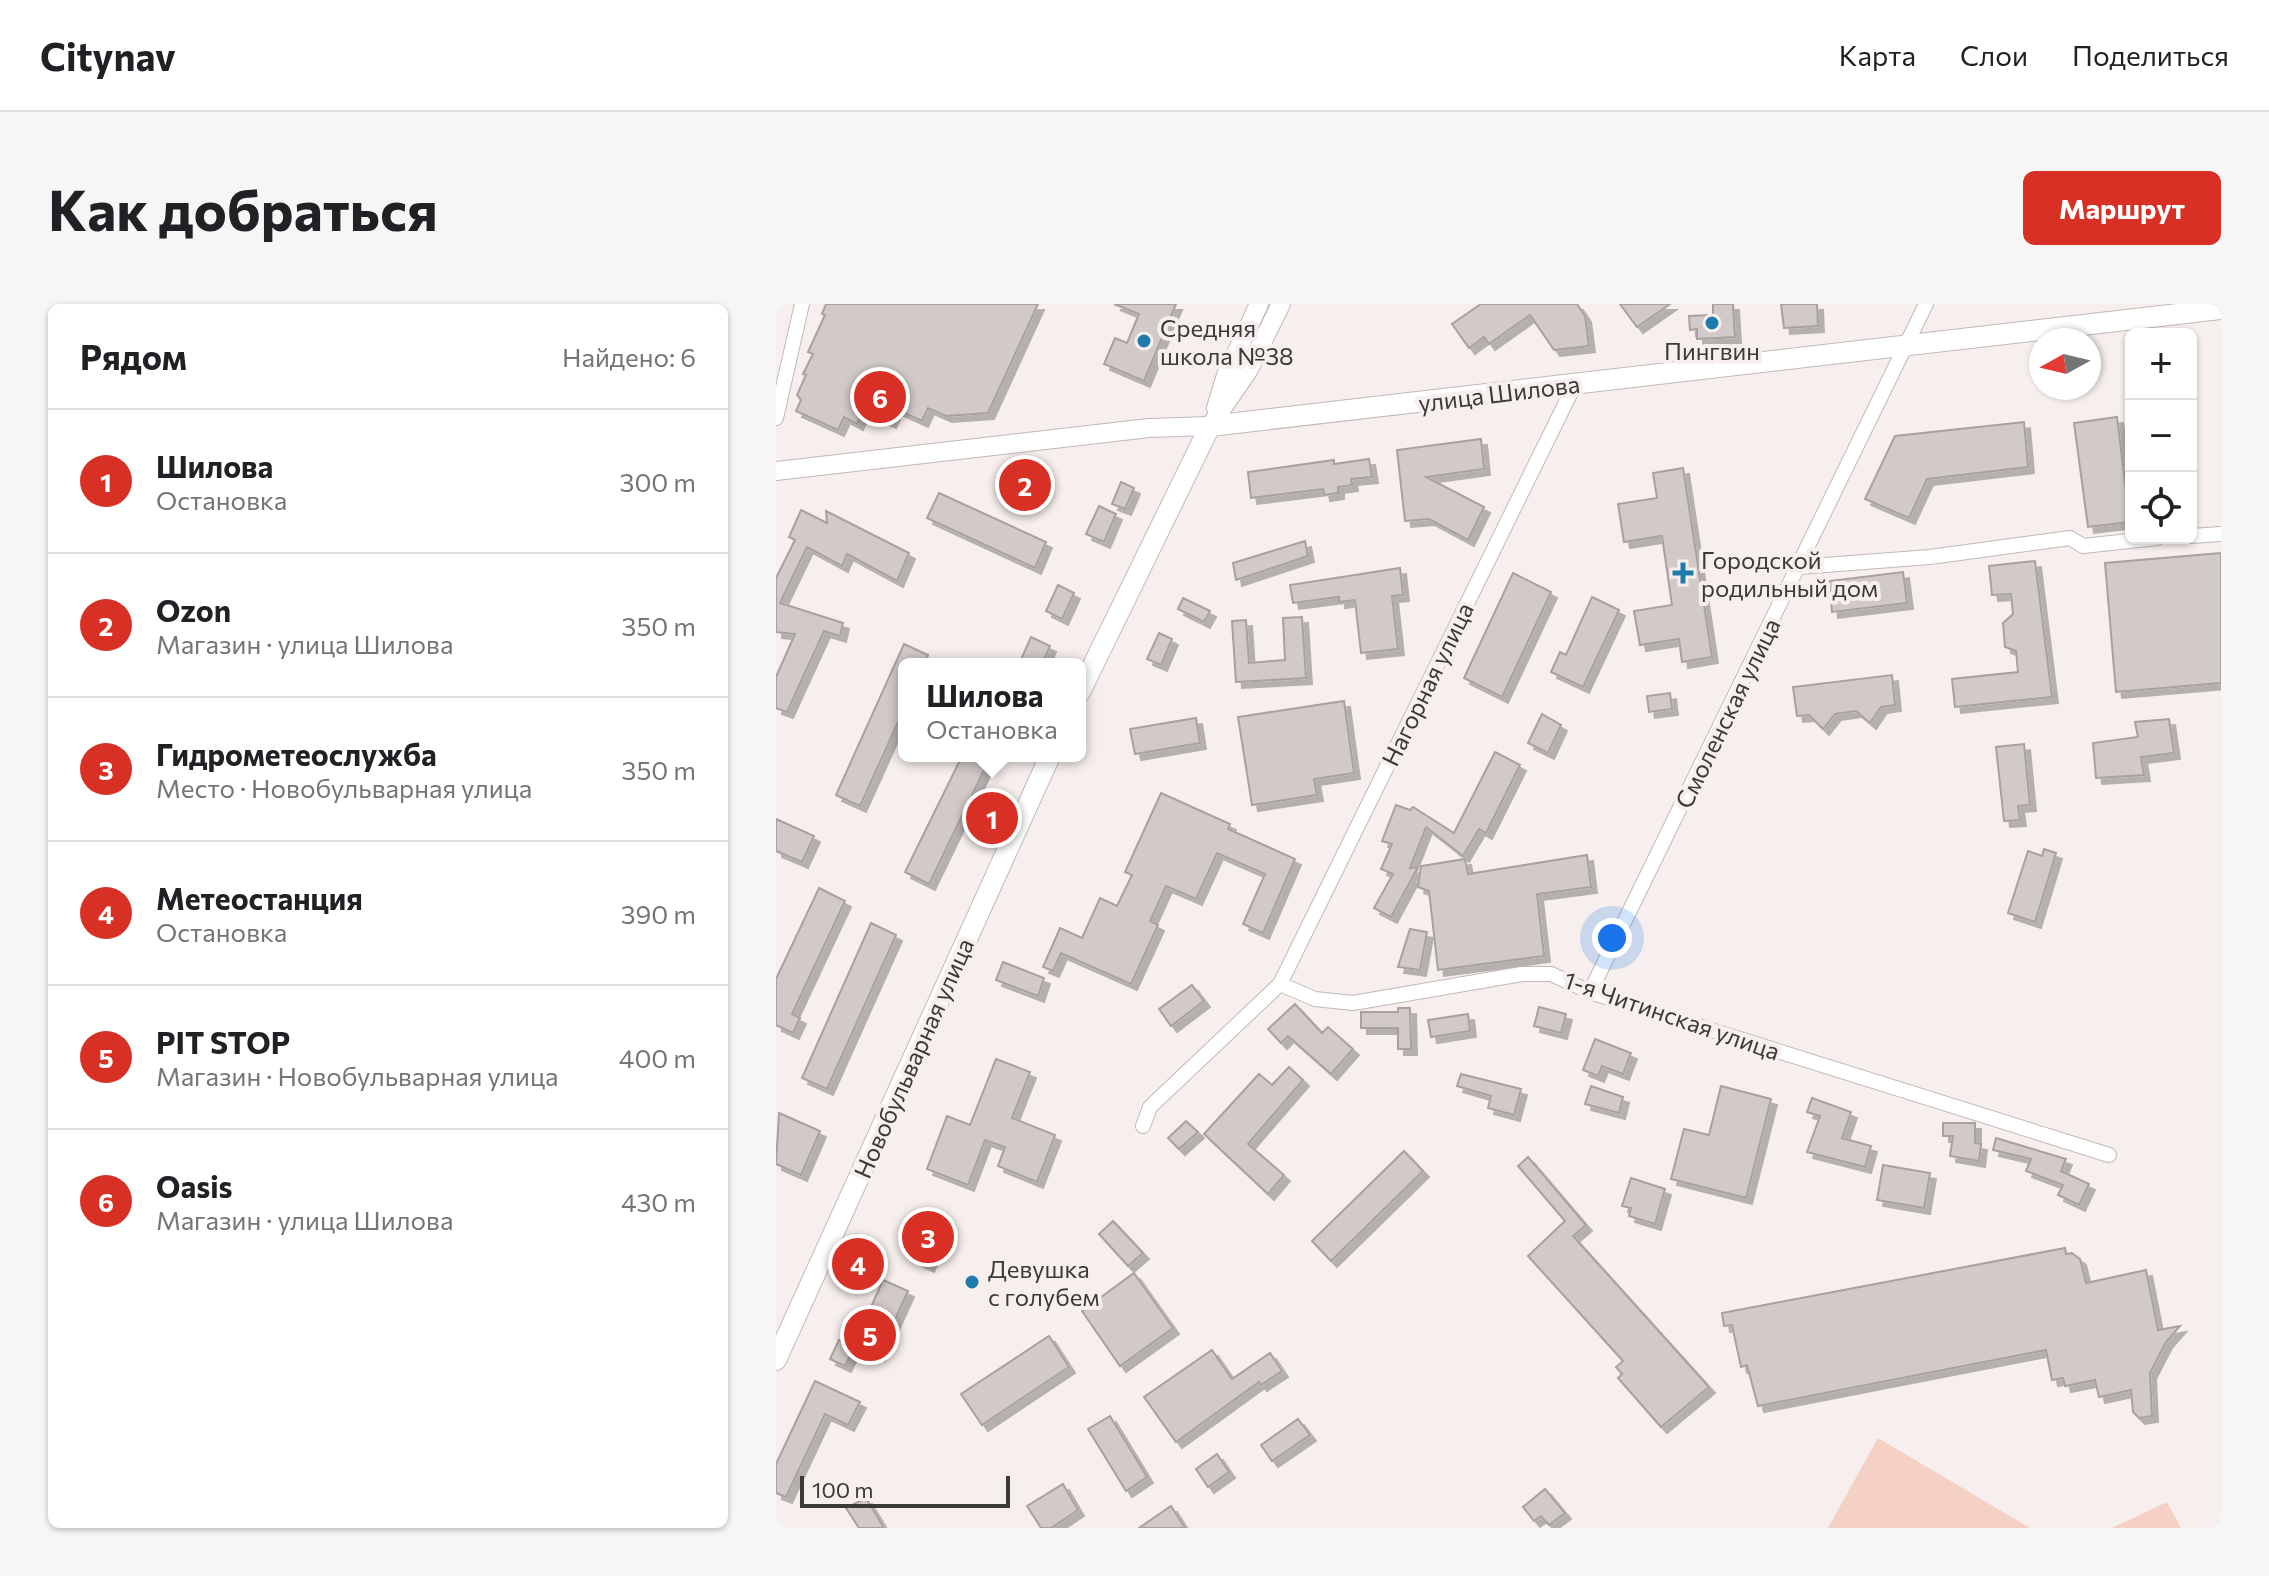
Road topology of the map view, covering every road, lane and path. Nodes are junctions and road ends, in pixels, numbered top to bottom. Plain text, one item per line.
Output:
1 (802, 304) edge
2 (1259, 304) edge
3 (1281, 304) edge
4 (1926, 304) edge
5 (2221, 309) edge
6 (1905, 345) junction
7 (1575, 384) junction
8 (776, 418) edge
9 (1210, 426) junction
10 (776, 471) edge
11 (2221, 534) edge
12 (2197, 536) edge
13 (2125, 541) edge
14 (1799, 567) junction
15 (1086, 680) edge
16 (1047, 762) edge
17 (1280, 984) junction
18 (1590, 992) junction
19 (1143, 1126) dead end
20 (2109, 1155) dead end
21 (776, 1360) edge

1 - 8 street
2 - 9 main road
3 - 9 main road
4 - 6 street, Смоленская улица
5 - 6 main road, улица Шилова
6 - 7 main road, улица Шилова
6 - 14 street, Смоленская улица
7 - 9 main road, улица Шилова
7 - 17 street, Нагорная улица
9 - 10 main road, улица Шилова
9 - 15 main road
11 - 12 street
13 - 14 street
14 - 18 street, Смоленская улица
16 - 21 main road, Новобульварная улица
17 - 18 street, 1-я Читинская улица
17 - 19 street
18 - 20 street, 1-я Читинская улица

